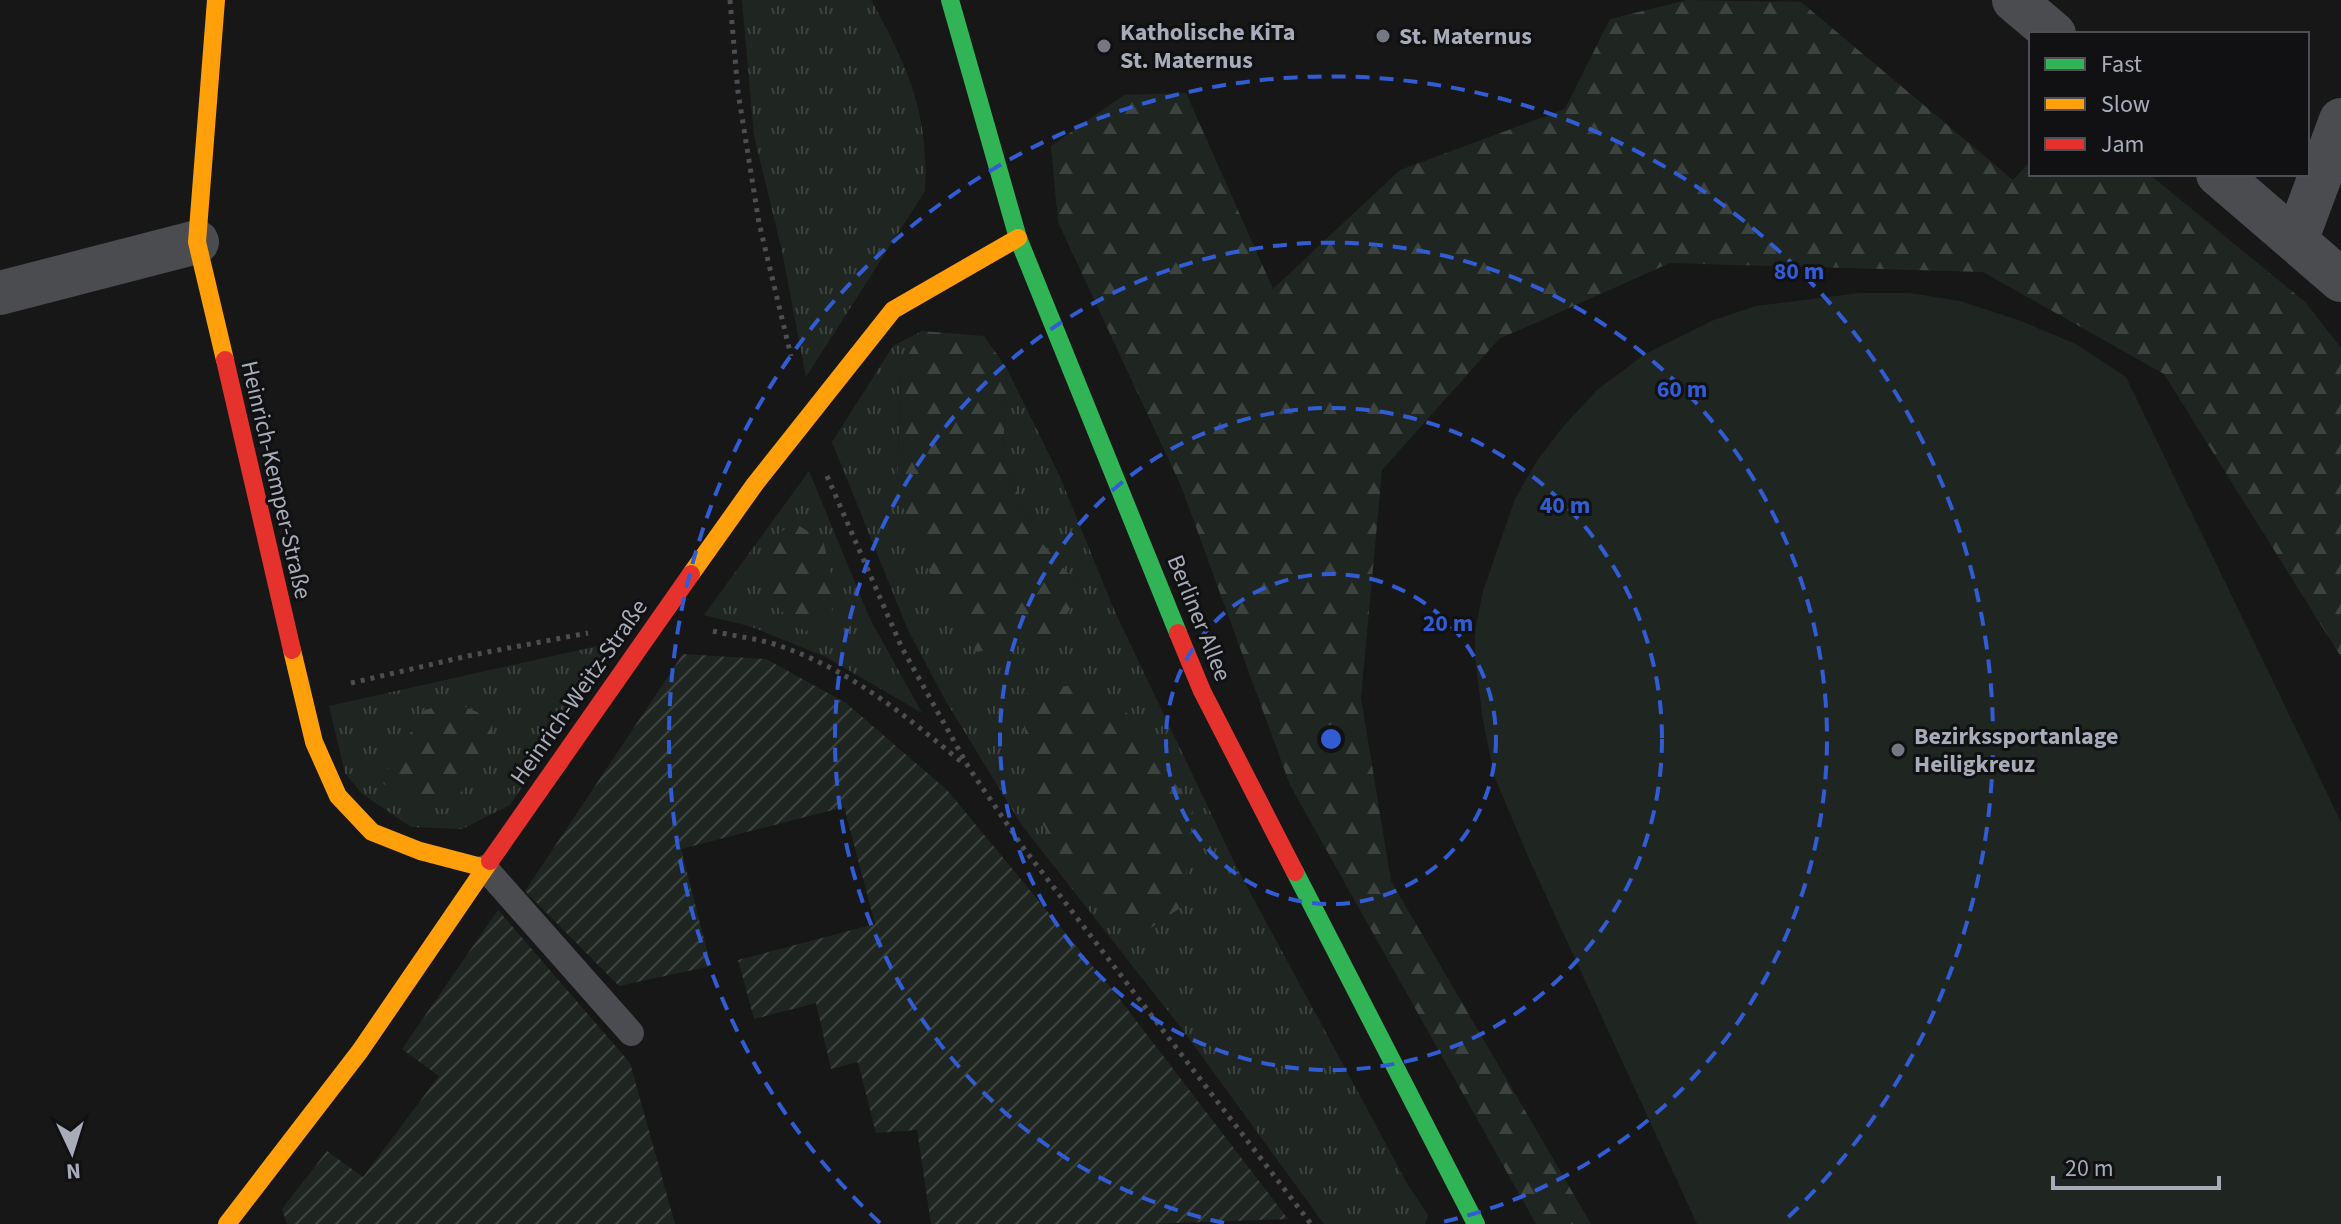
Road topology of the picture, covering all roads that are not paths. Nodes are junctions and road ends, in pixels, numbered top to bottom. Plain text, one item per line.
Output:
1 (216, 0) edge
2 (950, 0) edge
3 (2014, 0) edge
4 (2052, 32) edge
5 (2341, 120) edge
6 (2220, 176) edge
7 (1018, 238) junction
8 (2296, 241) junction
9 (197, 242) junction
10 (2341, 280) edge
11 (0, 293) edge
12 (485, 868) junction
13 (631, 1033) dead end
14 (227, 1224) edge
15 (1476, 1224) edge

1 - 9 street, Heinrich-Kemper-Straße
2 - 7 street, Berliner Allee
3 - 4 street
5 - 8 street
6 - 8 street
7 - 12 street, Heinrich-Weitz-Straße
7 - 15 street, Berliner Allee
8 - 10 street
9 - 11 street
9 - 12 street, Heinrich-Kemper-Straße
12 - 13 lane
12 - 14 street, Heinrich-Weitz-Straße

